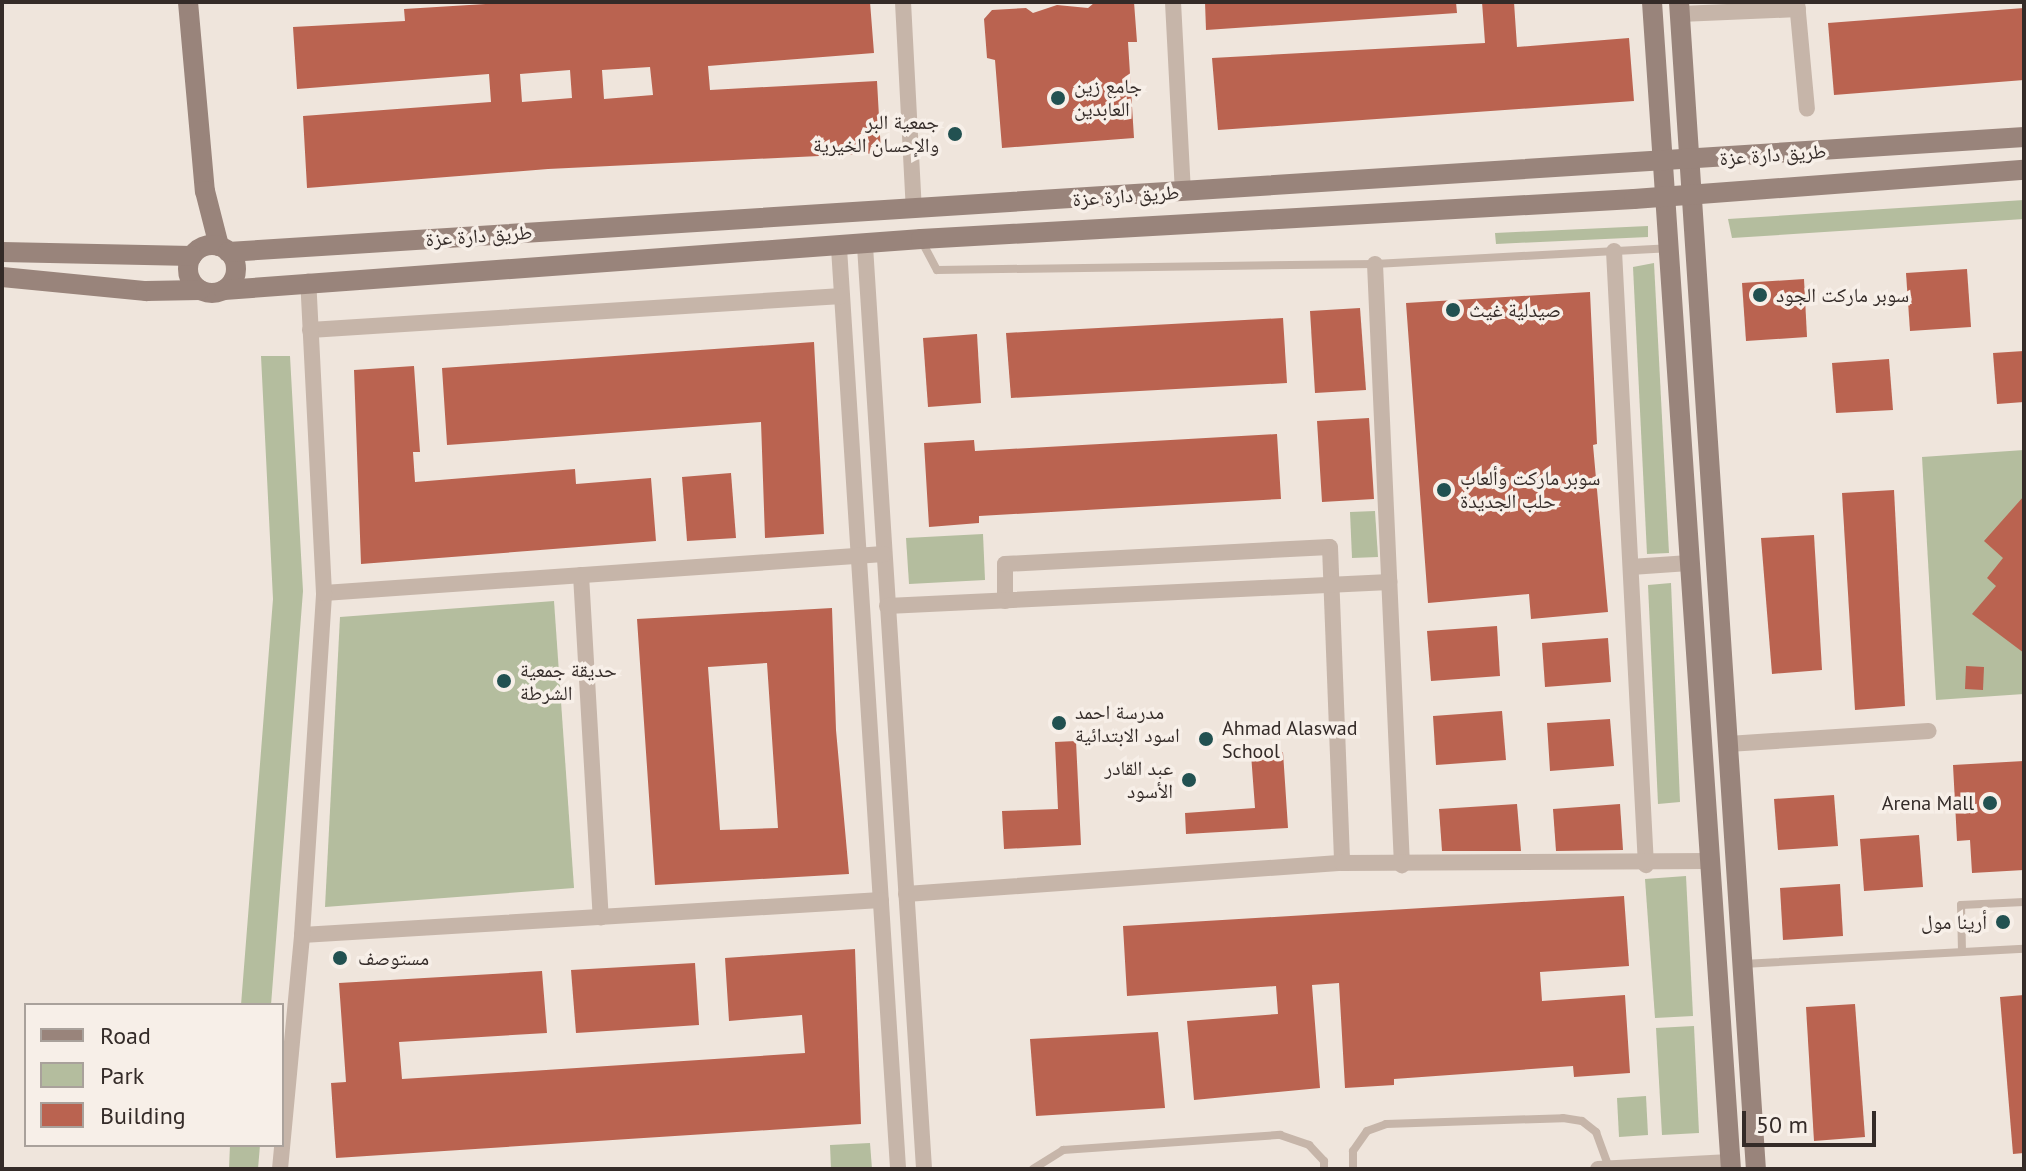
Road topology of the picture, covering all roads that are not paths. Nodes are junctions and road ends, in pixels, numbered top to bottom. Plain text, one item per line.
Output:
1 (188, 2) edge
2 (903, 2) edge
3 (1173, 2) edge
4 (1652, 2) edge
5 (1798, 5) edge
6 (1680, 8) edge
7 (1807, 109) dead end
8 (2024, 137) edge
9 (1689, 161) junction
10 (1662, 162) junction
11 (2024, 170) edge
12 (205, 191) junction
13 (1183, 192) junction
14 (1691, 195) junction
15 (1665, 197) junction
16 (914, 209) junction
17 (921, 239) junction
18 (865, 246) junction
19 (839, 248) junction
20 (1668, 248) junction
21 (224, 249) junction
22 (1614, 251) junction
23 (2, 252) edge
24 (194, 253) junction
25 (1375, 264) junction
26 (2, 277) edge
27 (308, 281) junction
28 (200, 290) junction
29 (224, 290) junction
30 (842, 296) junction
31 (310, 330) junction
32 (884, 554) junction
33 (859, 556) junction
34 (1689, 563) junction
35 (1631, 567) junction
36 (581, 575) junction
37 (1389, 582) junction
38 (1331, 585) junction
39 (324, 593) junction
40 (1005, 601) junction
41 (887, 606) junction
42 (1929, 731) dead end
43 (1728, 744) junction
44 (1710, 861) junction
45 (1342, 863) junction
46 (1402, 865) junction
47 (1646, 865) junction
48 (906, 894) junction
49 (881, 900) junction
50 (2024, 902) edge
51 (601, 917) junction
52 (302, 935) junction
53 (2024, 949) edge
54 (1962, 952) junction
55 (1743, 964) junction
56 (284, 1126) edge
57 (282, 1147) edge
58 (1731, 1165) edge
59 (1610, 1168) edge
60 (280, 1169) edge
61 (898, 1169) edge
62 (924, 1169) edge
63 (1033, 1169) edge
64 (1324, 1169) edge
65 (1353, 1169) edge
66 (1598, 1169) edge
67 (1756, 1169) edge

1 - 12 main road
2 - 16 street
3 - 13 street
4 - 10 main road
5 - 6 street
5 - 7 street
6 - 9 main road
8 - 9 main road, طريق دارة عزة
9 - 10 main road, طريق دارة عزة
9 - 14 main road
10 - 13 main road, طريق دارة عزة
10 - 15 main road
11 - 14 main road
12 - 21 main road
12 - 24 main road
13 - 16 main road, طريق دارة عزة
14 - 15 main road
14 - 43 main road
15 - 17 main road
15 - 20 main road
16 - 21 main road, طريق دارة عزة
17 - 18 main road
17 - 25 lane
18 - 19 main road
18 - 32 street
19 - 27 main road
19 - 30 street
20 - 22 lane
20 - 34 main road
21 - 24 main road
21 - 29 main road
22 - 25 lane
22 - 35 street
23 - 24 main road
24 - 28 main road
25 - 37 street
26 - 28 main road
27 - 29 main road
27 - 31 street
28 - 29 main road
30 - 31 street
30 - 33 street
31 - 39 street
32 - 33 street
32 - 41 street
33 - 36 street
33 - 49 street
34 - 35 street
34 - 44 main road
35 - 47 street
36 - 39 street
36 - 51 street
37 - 38 street
37 - 46 street
38 - 40 street
38 - 40 street
38 - 45 street
39 - 52 street
40 - 41 street
41 - 48 street
42 - 43 street
43 - 55 main road
44 - 47 street
44 - 58 main road
45 - 46 street
45 - 48 street
46 - 47 street
48 - 62 street
49 - 51 street
49 - 61 street
50 - 54 lane
51 - 52 street
52 - 56 street
53 - 54 lane
54 - 55 lane
55 - 67 main road
57 - 60 street
58 - 59 street
59 - 65 lane
59 - 66 street
63 - 64 lane

